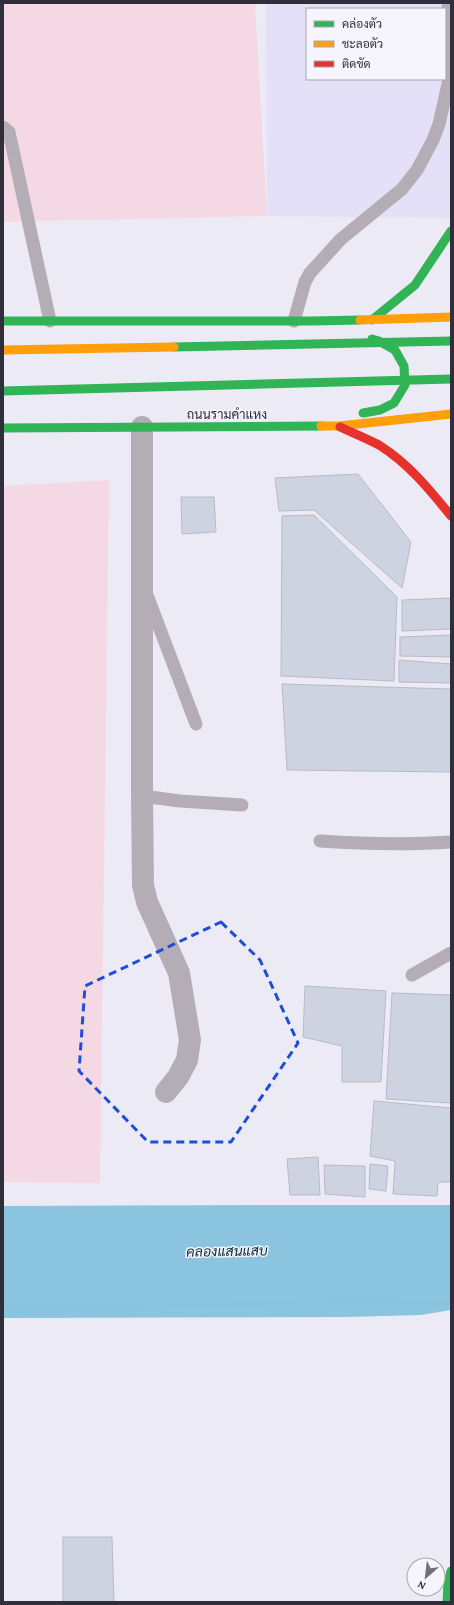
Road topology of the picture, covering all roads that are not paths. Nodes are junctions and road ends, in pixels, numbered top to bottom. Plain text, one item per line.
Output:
1 (448, 3) edge
2 (3, 127) edge
3 (451, 231) edge
4 (451, 317) edge
5 (372, 320) junction
6 (3, 321) edge
7 (50, 321) junction
8 (294, 321) junction
9 (314, 321) junction
10 (343, 330) dead end
11 (357, 334) dead end
12 (451, 341) edge
13 (3, 350) edge
14 (451, 379) edge
15 (3, 391) edge
16 (451, 414) edge
17 (142, 426) junction
18 (294, 426) junction
19 (339, 426) junction
20 (3, 428) edge
21 (451, 516) edge
22 (143, 584) junction
23 (196, 724) dead end
24 (142, 796) junction
25 (242, 805) dead end
26 (320, 841) dead end
27 (451, 842) edge
28 (451, 953) edge
29 (412, 975) dead end
30 (166, 1092) dead end
31 (451, 1571) edge
32 (447, 1602) edge

1 - 8 lane
2 - 7 lane
3 - 5 main road
4 - 5 main road
5 - 9 main road
6 - 7 main road
7 - 8 main road
8 - 9 main road
9 - 10 main road
11 - 18 main road
12 - 13 main road, bridge
14 - 15 main road, bridge
16 - 19 main road, ถนนรามคำแหง
17 - 18 main road, ถนนรามคำแหง
17 - 20 main road, ถนนรามคำแหง
17 - 22 street
18 - 19 main road, ถนนรามคำแหง
19 - 21 main road
22 - 23 lane
22 - 24 street
24 - 25 lane
24 - 30 street
26 - 27 lane
28 - 29 lane
31 - 32 main road

